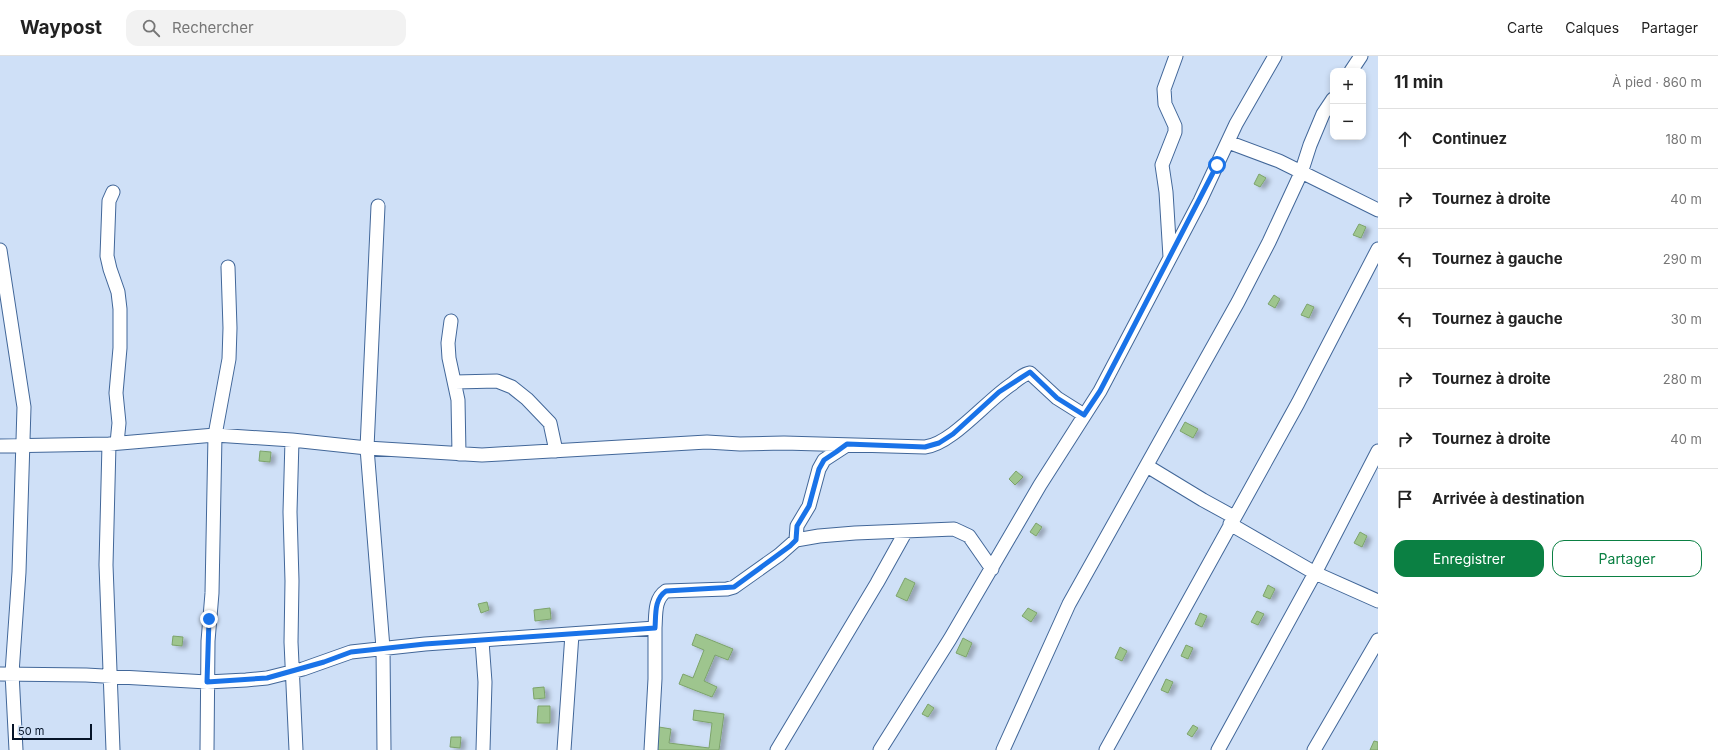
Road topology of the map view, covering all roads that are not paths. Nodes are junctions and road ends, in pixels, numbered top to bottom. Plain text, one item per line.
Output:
1 (1176, 56) edge
2 (1275, 56) edge
3 (1361, 56) edge
4 (1353, 68) edge
5 (1330, 104) edge
6 (1228, 142) junction
7 (1301, 173) junction
8 (113, 192) dead end
9 (378, 206) dead end
10 (1377, 207) edge
11 (1378, 249) edge
12 (0, 250) edge
13 (1170, 257) junction
14 (228, 268) dead end
15 (451, 321) dead end
16 (455, 382) junction
17 (1084, 415) junction
18 (215, 435) junction
19 (292, 440) junction
20 (113, 443) junction
21 (823, 444) junction
22 (847, 444) junction
23 (0, 446) edge
24 (22, 446) junction
25 (368, 448) junction
26 (556, 451) junction
27 (1378, 451) edge
28 (460, 454) junction
29 (824, 460) junction
30 (1147, 466) junction
31 (1232, 520) junction
32 (906, 531) junction
33 (796, 540) junction
34 (992, 569) junction
35 (1315, 573) junction
36 (1378, 601) edge
37 (655, 628) junction
38 (572, 634) junction
39 (1378, 640) edge
40 (482, 641) junction
41 (383, 648) junction
42 (292, 671) junction
43 (6, 673) edge
44 (110, 677) junction
45 (207, 682) junction
46 (16, 750) edge
47 (113, 750) edge
48 (207, 750) edge
49 (296, 750) edge
50 (384, 750) edge
51 (483, 750) edge
52 (564, 750) edge
53 (651, 750) edge
54 (777, 750) edge
55 (880, 750) edge
56 (1003, 750) edge
57 (1106, 750) edge
58 (1218, 750) edge
59 (1314, 750) edge

1 - 13 street
2 - 6 street
3 - 4 street
5 - 7 street
6 - 7 street
6 - 13 street
7 - 10 street
7 - 30 street
8 - 20 street
9 - 25 street
11 - 31 street
12 - 24 street
13 - 17 street
14 - 18 street
15 - 16 street
16 - 26 street
16 - 28 street
17 - 22 street
17 - 34 street
18 - 19 street
18 - 20 street
18 - 45 street
19 - 25 street
19 - 42 street
20 - 24 street
20 - 44 street
21 - 22 street
21 - 26 street
21 - 29 street
22 - 29 street
23 - 24 street
24 - 43 street
25 - 28 street
25 - 41 street
26 - 28 street
27 - 35 street
29 - 33 street
30 - 31 street
30 - 56 street
31 - 35 street
31 - 57 street
32 - 33 street
32 - 34 street
32 - 54 street
33 - 37 street
34 - 55 street
35 - 36 street
35 - 58 street
37 - 38 street
37 - 53 street
38 - 40 street
38 - 52 street
39 - 59 street
40 - 41 street
40 - 51 street
41 - 42 street
41 - 50 street
42 - 45 street
42 - 49 street
43 - 44 street
43 - 46 street
44 - 45 street
44 - 47 street
45 - 48 street

